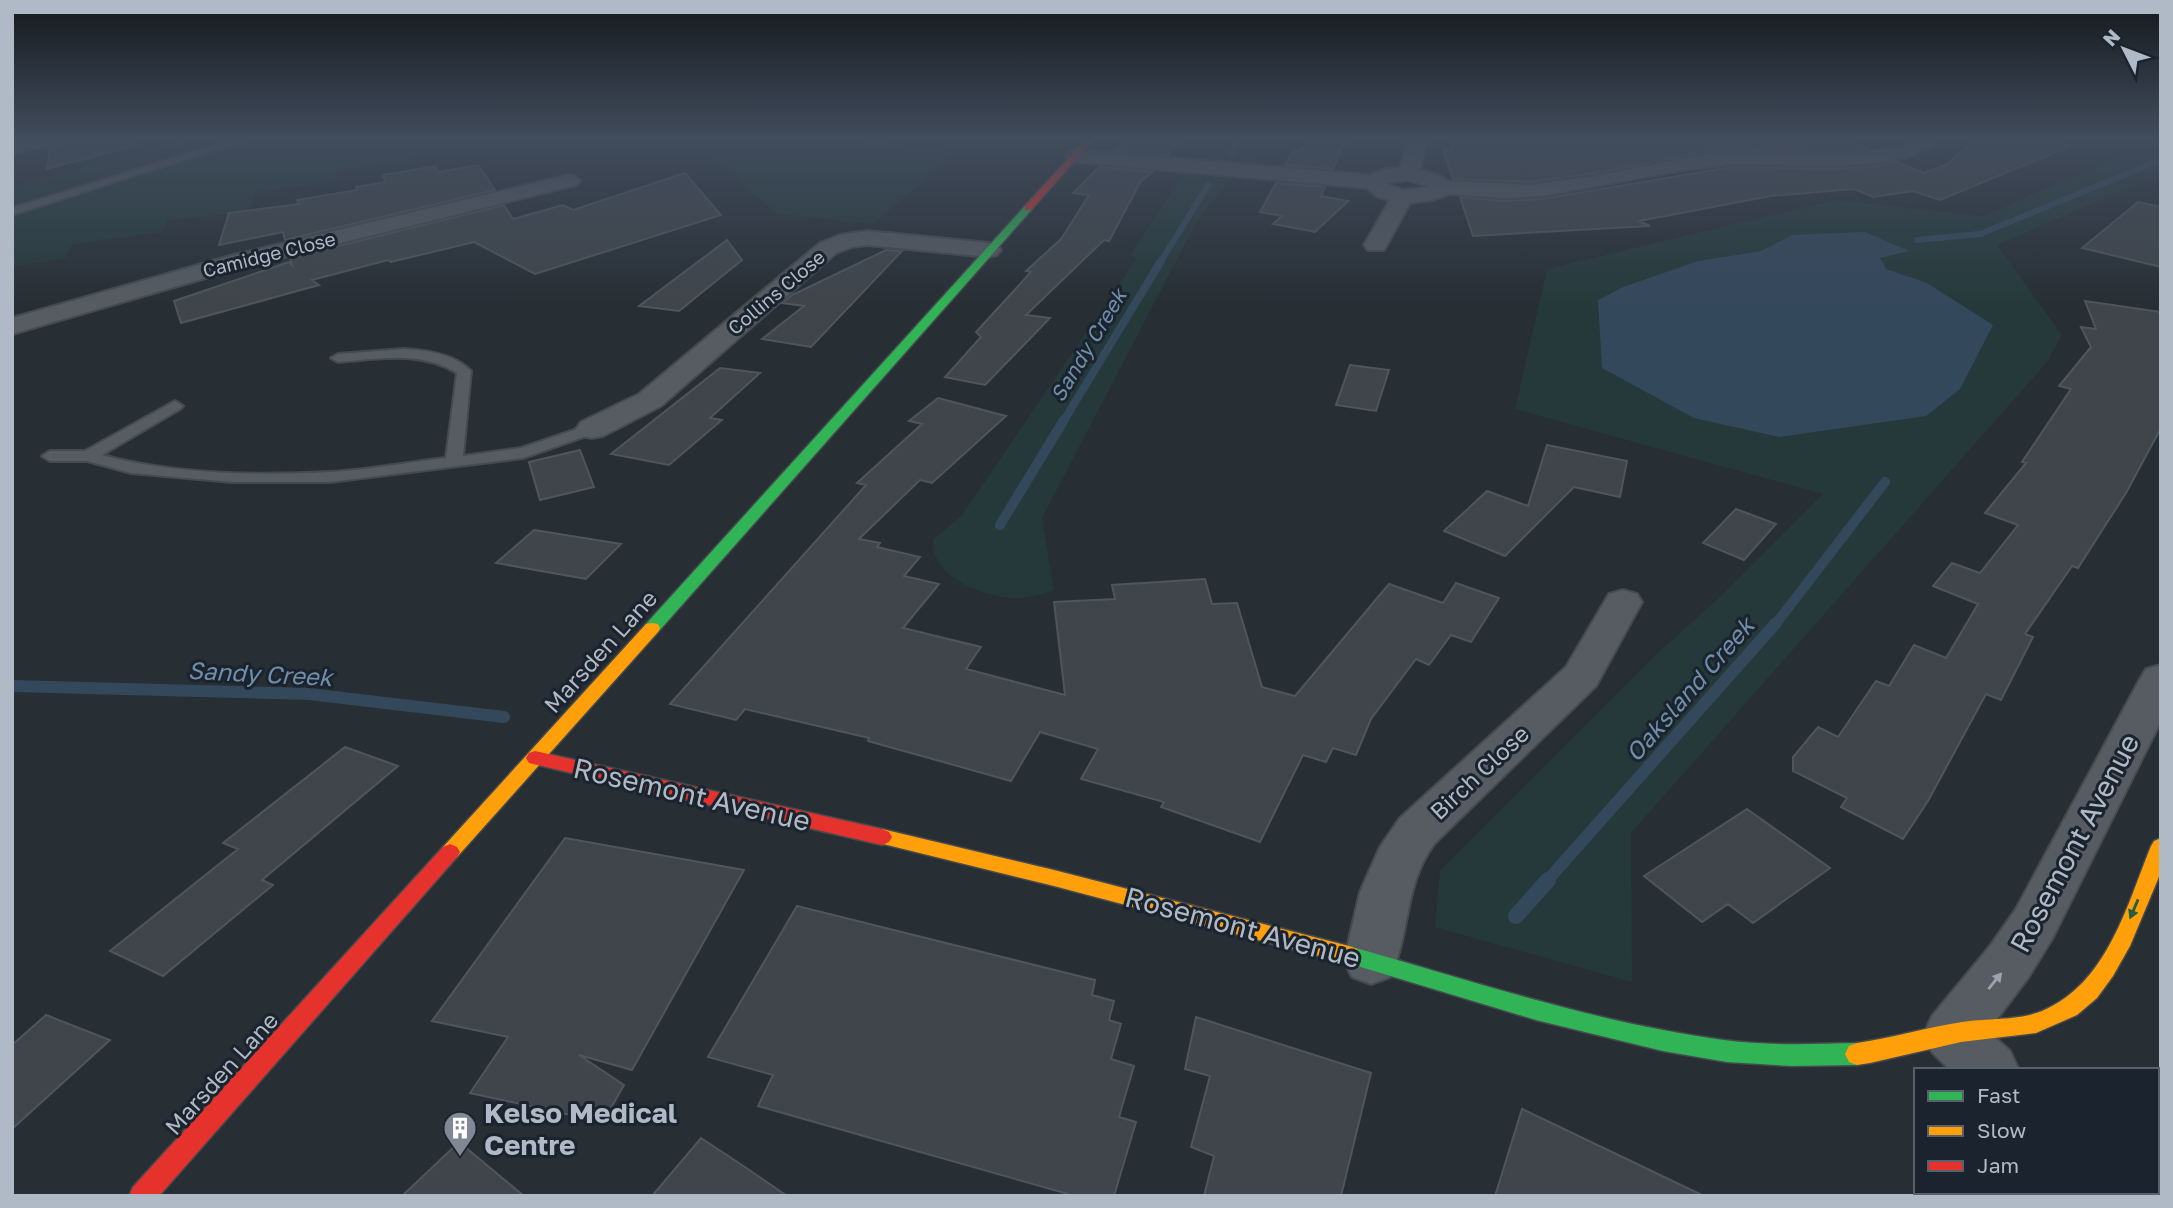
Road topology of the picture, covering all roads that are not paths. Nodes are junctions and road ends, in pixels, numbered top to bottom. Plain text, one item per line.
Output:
1 (70, 193) edge
2 (518, 193) edge
3 (1041, 193) edge
4 (1393, 193) edge
5 (1435, 193) edge
6 (1403, 196) junction
7 (12, 212) edge
8 (1376, 245) dead end
9 (989, 250) junction
10 (12, 326) edge
11 (338, 358) dead end
12 (175, 405) dead end
13 (592, 429) joint
14 (50, 456) dead end
15 (88, 456) junction
16 (454, 463) junction
17 (1623, 602) dead end
18 (2161, 679) edge
19 (535, 758) junction
20 (2161, 846) edge
21 (1371, 961) junction
22 (1971, 1052) edge
23 (142, 1196) edge

1 - 7 lane
2 - 10 street, Camidge Close
3 - 9 main road, Marsden Lane
4 - 6 street
5 - 6 street
6 - 8 street
9 - 13 street, Collins Close
9 - 19 main road, Marsden Lane
11 - 16 lane
12 - 15 lane
13 - 16 lane
14 - 15 lane
15 - 16 lane
17 - 21 street, Birch Close
22 -> 18 street, Rosemont Avenue
19 - 21 main road, Rosemont Avenue
19 - 23 main road, Marsden Lane
20 -> 22 main road, Rosemont Avenue
21 - 22 main road, Rosemont Avenue

